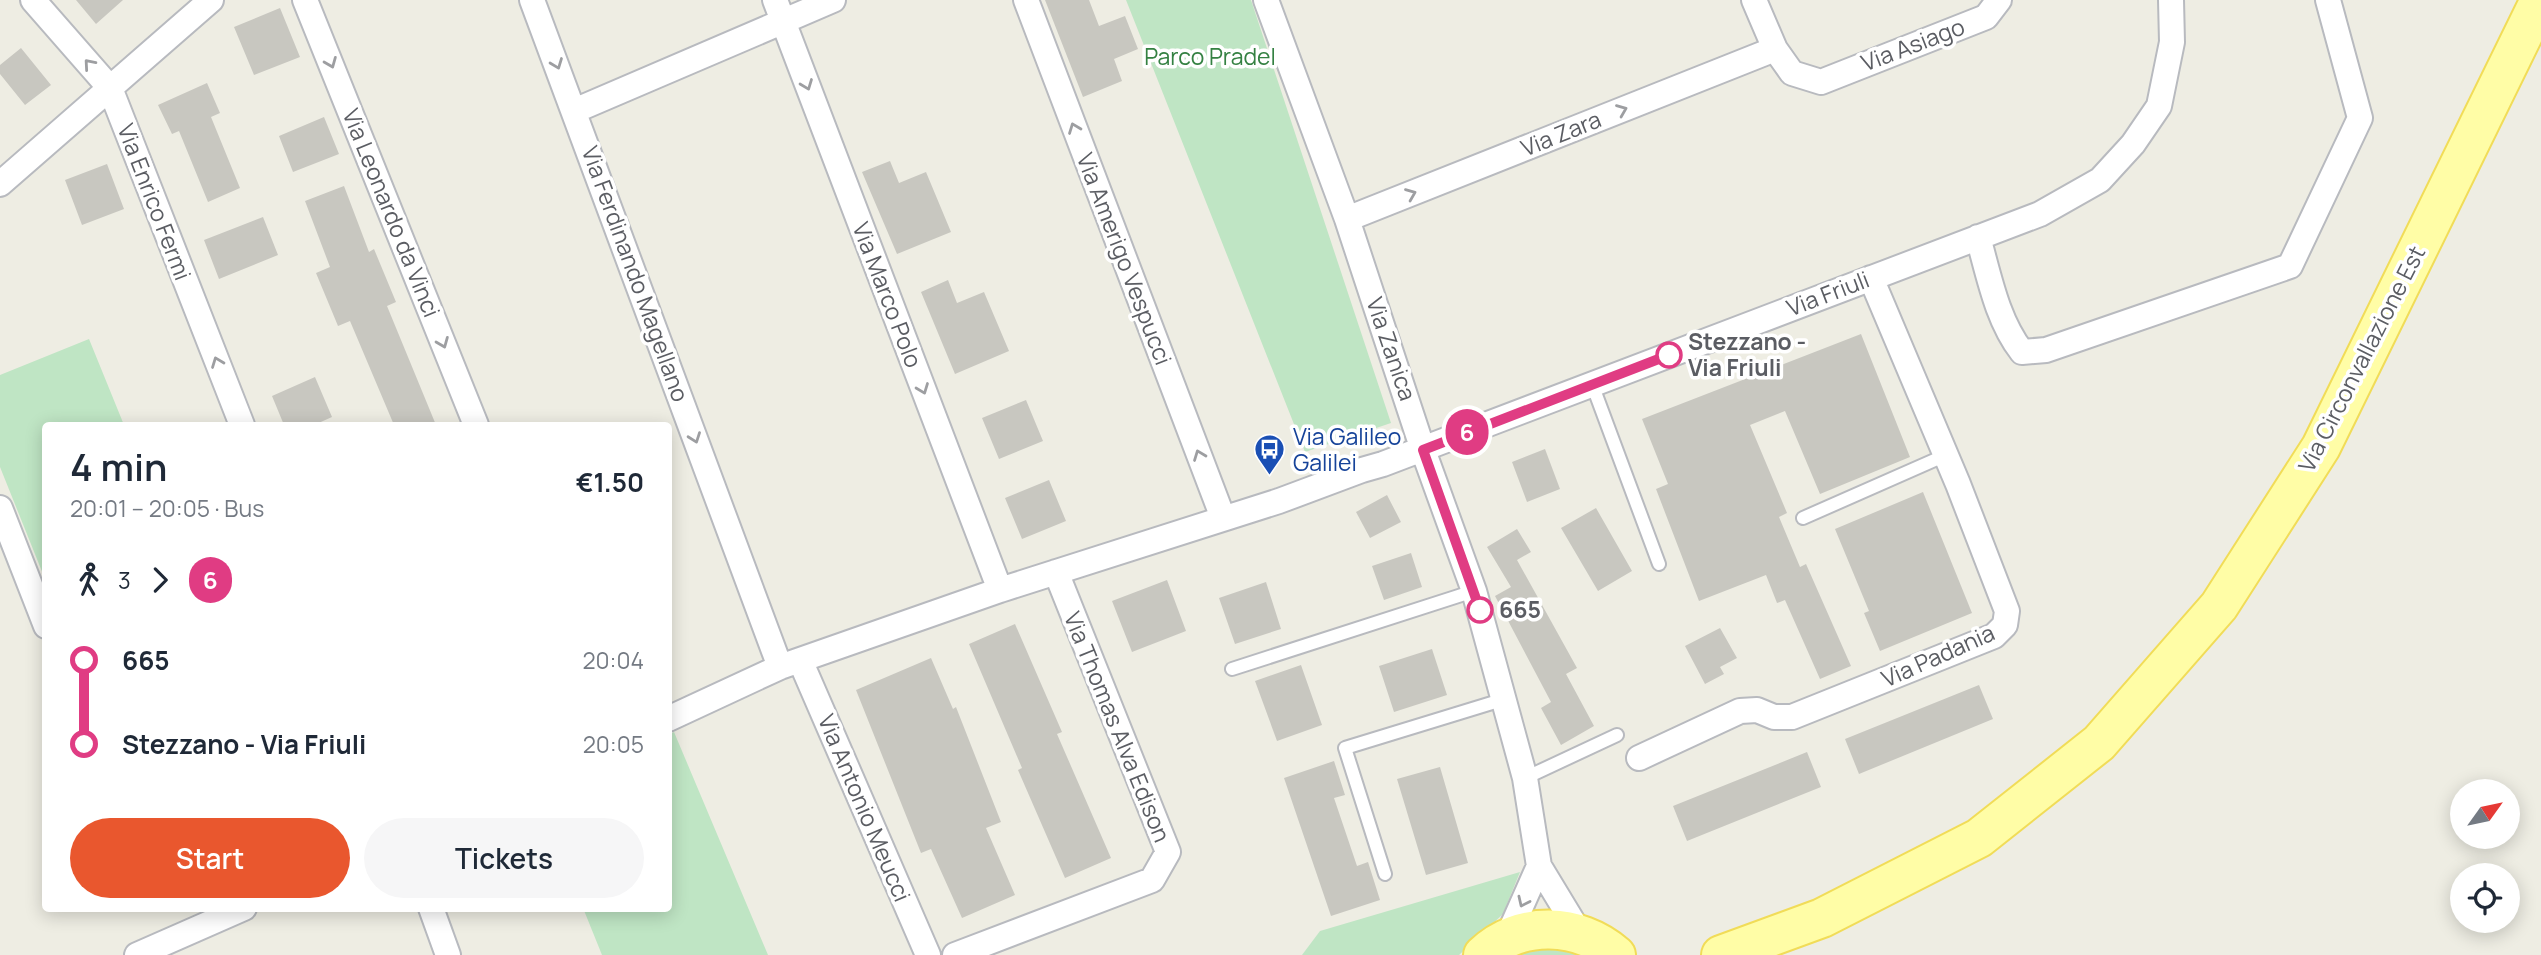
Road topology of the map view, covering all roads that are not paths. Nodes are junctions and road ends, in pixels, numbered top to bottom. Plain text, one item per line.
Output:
1 (33, 0) edge
2 (211, 0) edge
3 (306, 0) edge
4 (532, 0) edge
5 (833, 0) edge
6 (1026, 0) edge
7 (1266, 0) edge
8 (1754, 0) edge
9 (1999, 0) edge
10 (2171, 0) edge
11 (2328, 0) edge
12 (2540, 0) edge
13 (779, 11) edge
14 (1775, 49) junction
15 (110, 88) junction
16 (575, 111) junction
17 (0, 184) edge
18 (1347, 219) junction
19 (1978, 237) junction
20 (1871, 278) junction
21 (1592, 384) junction
22 (241, 422) edge
23 (474, 422) edge
24 (1423, 450) junction
25 (1945, 455) junction
26 (0, 508) edge
27 (1223, 518) junction
28 (1803, 518) dead end
29 (1659, 565) dead end
30 (1056, 572) junction
31 (1000, 590) junction
32 (1474, 591) junction
33 (42, 616) edge
34 (790, 664) junction
35 (1232, 669) dead end
36 (1505, 699) junction
37 (672, 717) edge
38 (1617, 735) dead end
39 (1639, 758) dead end
40 (1525, 778) junction
41 (1539, 866) junction
42 (1385, 874) dead end
43 (235, 912) edge
44 (432, 912) edge
45 (1579, 932) junction
46 (1495, 946) edge
47 (149, 952) edge
48 (448, 955) edge
49 (928, 955) edge
50 (955, 955) edge
51 (1616, 955) edge
52 (1721, 955) edge

15 -> 1 street, Via Enrico Fermi
2 - 15 street
3 -> 23 street, Via Leonardo da Vinci
4 -> 16 street, Via Ferdinando Magellano
5 - 13 street
27 -> 6 street, Via Amerigo Vespucci
7 - 18 street, Via Zanica
8 - 14 street
9 - 14 street, Via Asiago
10 - 19 street, Via Friuli
11 - 19 street
12 - 52 main road, Via Circonvallazione Est
13 - 16 street
13 -> 31 street, Via Marco Polo
18 -> 14 street, Via Zara
15 - 17 street
22 -> 15 street, Via Enrico Fermi
16 -> 34 street, Via Ferdinando Magellano
18 - 24 street, Via Zanica
19 - 20 street, Via Friuli
20 - 21 street, Via Friuli
20 - 25 street, Via Padania
21 - 24 street, Via Friuli
21 - 29 lane
24 - 27 street
24 - 32 street, Via Zanica
25 - 28 lane
25 - 39 street, Via Padania
26 - 33 street
27 - 30 street
30 - 31 street
30 - 50 street, Via Thomas Alva Edison
31 - 34 street
32 - 35 lane
32 - 36 street, Via Zanica
34 - 37 street
34 - 49 street, Via Antonio Meucci
36 - 40 street, Via Zanica
36 - 42 lane
38 - 40 lane
40 - 41 street, Via Zanica
41 - 45 street, Via Zanica
41 -> 46 street
43 - 47 street
44 - 48 street
45 - 46 main road
45 - 51 main road

